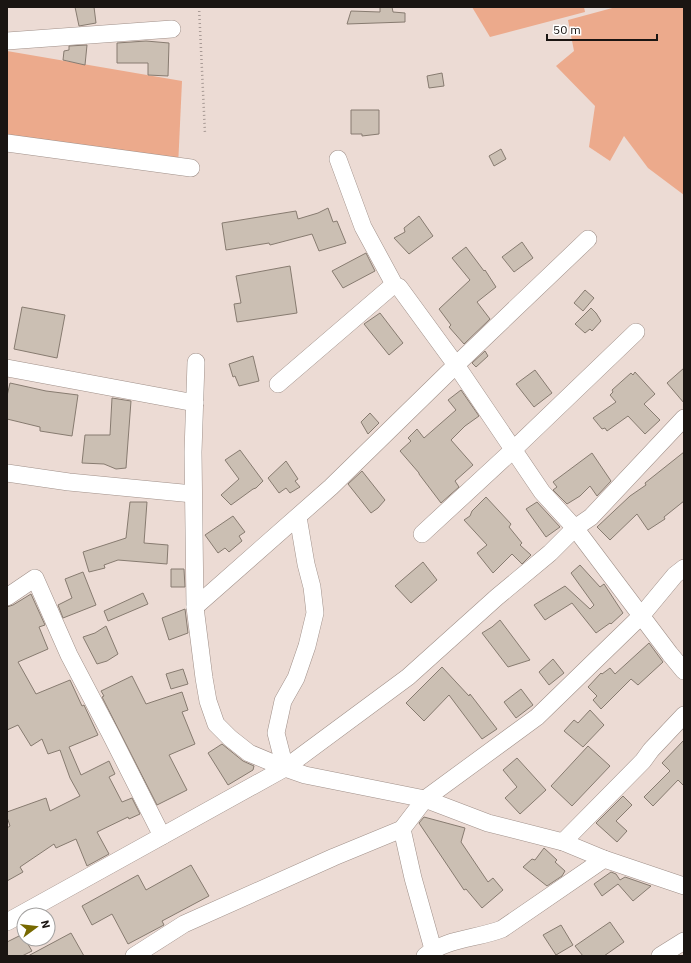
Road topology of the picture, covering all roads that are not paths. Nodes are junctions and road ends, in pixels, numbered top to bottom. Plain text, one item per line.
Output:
1 (172, 29) dead end
2 (7, 42) edge
3 (7, 143) edge
4 (338, 160) dead end
5 (190, 168) dead end
6 (588, 239) dead end
7 (395, 286) junction
8 (636, 332) dead end
9 (196, 362) dead end
10 (456, 365) junction
11 (7, 368) edge
12 (278, 384) dead end
13 (195, 403) junction
14 (684, 418) edge
15 (513, 450) junction
16 (7, 473) edge
17 (193, 494) junction
18 (298, 517) junction
19 (575, 528) junction
20 (422, 534) dead end
21 (684, 568) edge
22 (7, 597) edge
23 (195, 607) junction
24 (641, 616) junction
25 (684, 671) edge
26 (684, 715) edge
27 (285, 768) junction
28 (425, 799) junction
29 (402, 829) junction
30 (162, 836) junction
31 (563, 842) junction
32 (604, 858) junction
33 (684, 886) edge
34 (7, 922) edge
35 (684, 941) edge
36 (430, 954) edge
37 (134, 956) edge
38 (660, 956) edge

1 - 2 street
3 - 5 street
4 - 7 street
6 - 10 street
7 - 10 street
7 - 12 street
8 - 15 street
9 - 13 street
10 - 15 street
10 - 18 street
11 - 13 street
13 - 17 street
14 - 19 street
15 - 19 street
15 - 20 street
16 - 17 street
17 - 23 street
18 - 23 street
18 - 27 street
19 - 24 street
19 - 27 street
21 - 24 street
22 - 30 street
23 - 27 street
24 - 25 street
24 - 28 street
26 - 31 street
27 - 28 street
27 - 30 street
28 - 29 street
28 - 31 street
29 - 36 street
29 - 37 street
30 - 34 street
31 - 32 street
32 - 33 street
32 - 36 street
35 - 38 street

